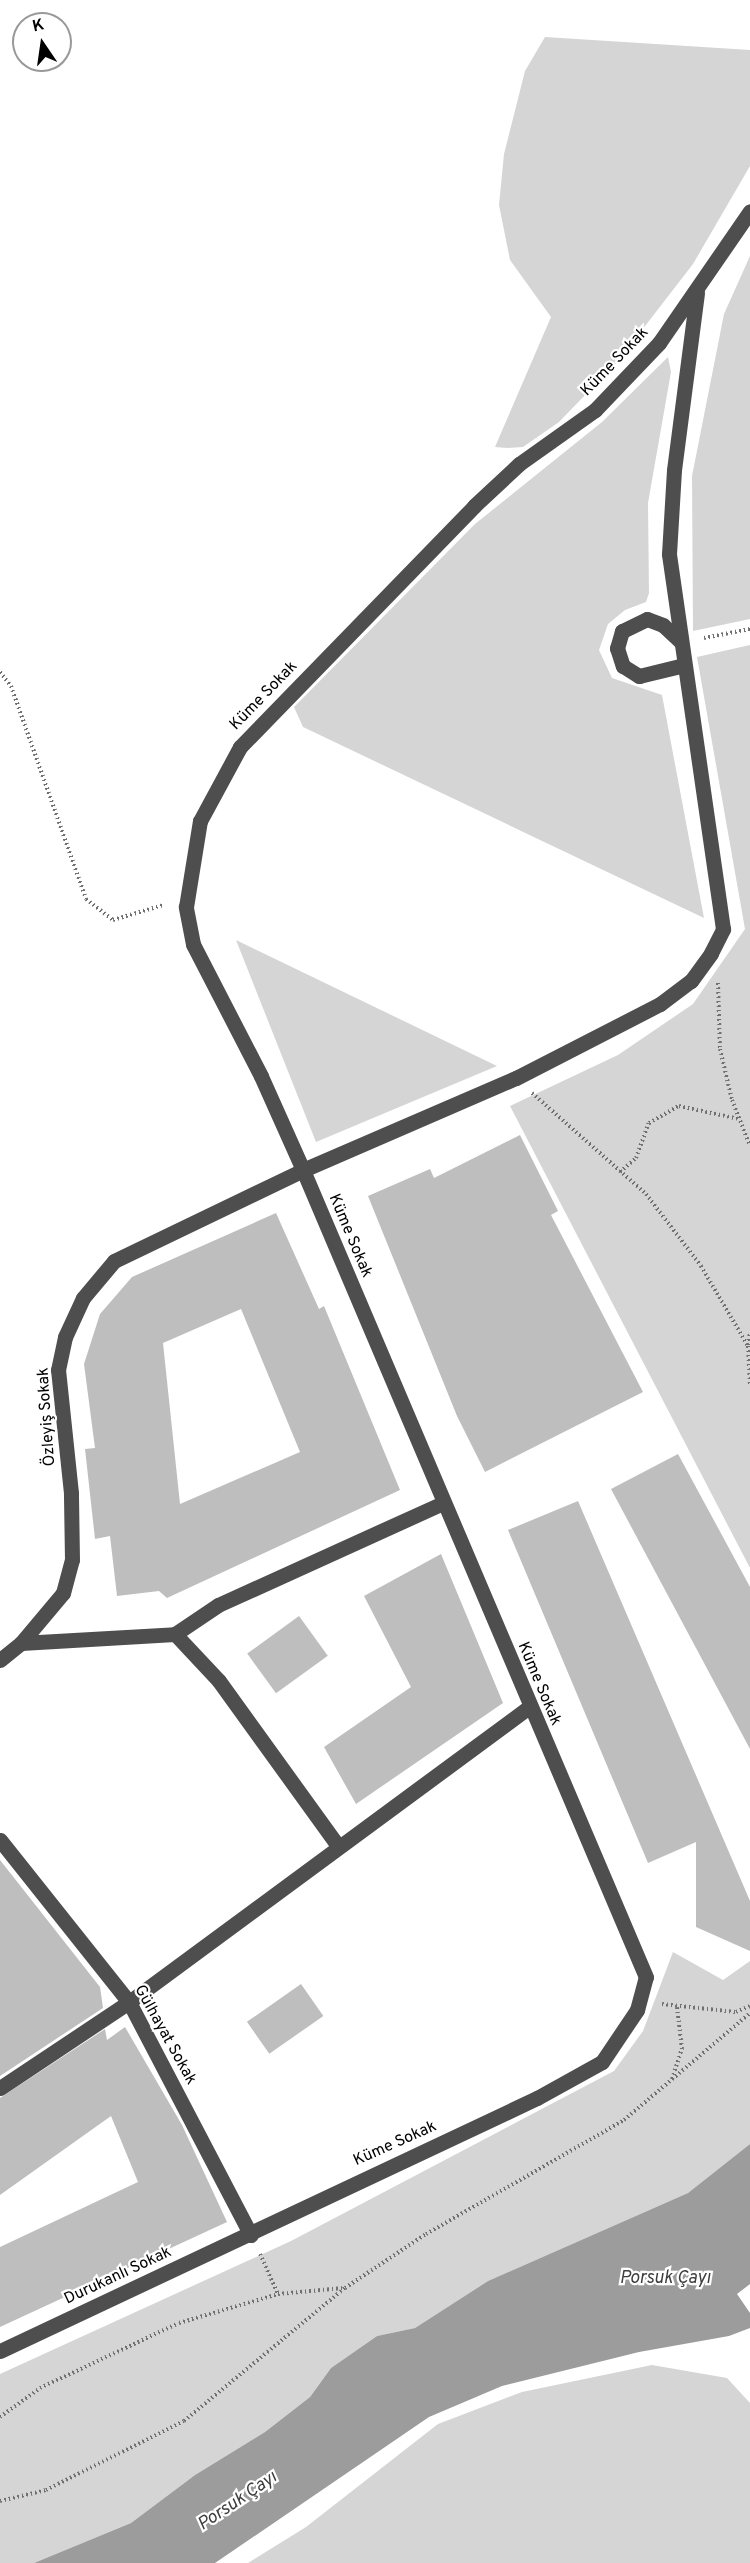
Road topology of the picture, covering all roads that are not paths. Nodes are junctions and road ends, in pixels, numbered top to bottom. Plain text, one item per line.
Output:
1 (750, 211) edge
2 (697, 291) junction
3 (680, 641) junction
4 (684, 665) junction
5 (303, 1170) junction
6 (443, 1503) junction
7 (175, 1634) junction
8 (21, 1643) junction
9 (0, 1660) edge
10 (529, 1707) junction
11 (0, 1840) edge
12 (338, 1846) junction
13 (129, 2002) junction
14 (0, 2088) edge
15 (251, 2235) junction
16 (0, 2350) edge

1 - 2 street, Küme Sokak
2 - 3 street
2 - 5 street, Küme Sokak
3 - 4 street
3 - 4 street
4 - 5 street, Özleyiş Sokak
5 - 6 street, Küme Sokak
5 - 8 street, Özleyiş Sokak
6 - 7 street
6 - 10 street, Küme Sokak
7 - 8 street
7 - 12 street
8 - 9 street, Özleyiş Sokak
10 - 12 street
10 - 15 street, Küme Sokak
11 - 13 street, Gülhayat Sokak
12 - 13 street
13 - 14 street
13 - 15 street, Gülhayat Sokak
15 - 16 street, Durukanlı Sokak

